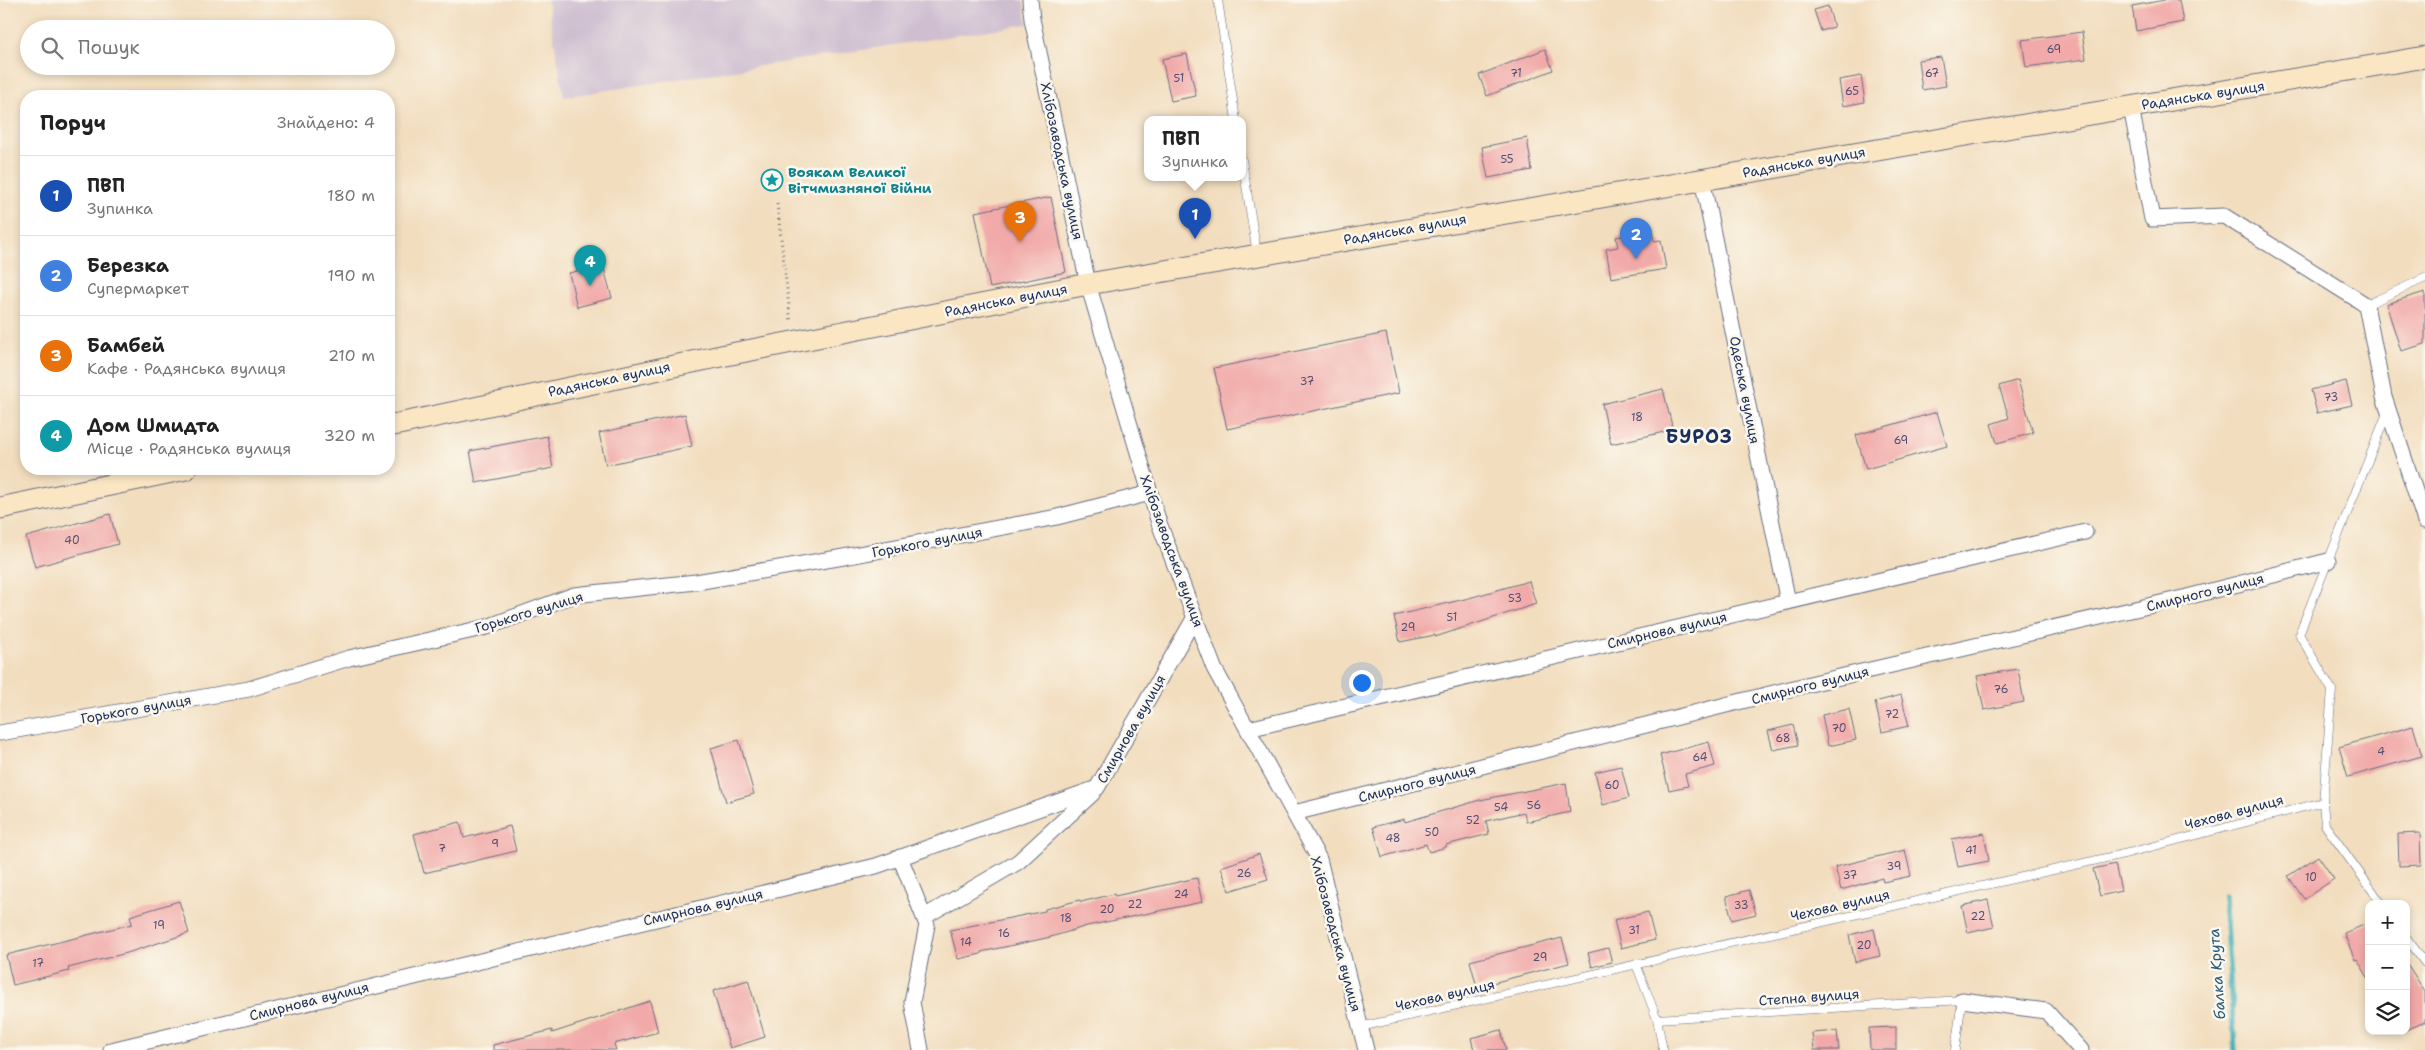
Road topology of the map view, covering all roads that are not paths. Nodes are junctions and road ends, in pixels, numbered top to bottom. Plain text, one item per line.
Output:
1 (1030, 0) edge
2 (1218, 0) edge
3 (2425, 57) edge
4 (2131, 107) junction
5 (1235, 116) edge
6 (1702, 179) junction
7 (1245, 181) edge
8 (1257, 254) junction
9 (2425, 278) edge
10 (1088, 284) junction
11 (2366, 306) junction
12 (2388, 411) junction
13 (395, 425) edge
14 (157, 475) edge
15 (1150, 492) junction
16 (0, 508) edge
17 (2425, 521) edge
18 (2085, 532) dead end
19 (2328, 561) junction
20 (1788, 602) junction
21 (1195, 617) junction
22 (1248, 729) junction
23 (0, 733) edge
24 (1097, 788) junction
25 (2324, 802) junction
26 (1294, 813) junction
27 (900, 857) junction
28 (2379, 900) edge
29 (924, 916) junction
30 (2410, 943) edge
31 (2425, 963) edge
32 (1636, 964) junction
33 (1962, 1000) junction
34 (1657, 1019) junction
35 (1360, 1026) junction
36 (111, 1050) edge
37 (921, 1050) edge
38 (1366, 1050) edge
39 (1663, 1050) edge
40 (1955, 1050) edge
41 (2081, 1050) edge

1 - 10 street, Хлібозаводська вулиця
2 - 5 lane
3 - 4 street, Радянська вулиця
4 - 6 street, Радянська вулиця
4 - 11 street
6 - 8 street, Радянська вулиця
6 - 20 street, Одеська вулиця
7 - 8 lane
8 - 10 street, Радянська вулиця
9 - 11 lane
10 - 13 street, Радянська вулиця
10 - 15 street, Хлібозаводська вулиця
11 - 12 street
12 - 17 street
12 - 19 lane
14 - 16 street
15 - 21 street, Хлібозаводська вулиця
15 - 23 street, Горького вулиця
18 - 20 street, Смирнова вулиця
19 - 25 lane
19 - 26 street, Смирного вулиця
20 - 22 street, Смирнова вулиця
21 - 22 street, Хлібозаводська вулиця
21 - 24 street, Смирнова вулиця
22 - 26 street, Хлібозаводська вулиця
24 - 27 street, Смирнова вулиця
24 - 29 street
25 - 28 lane
25 - 32 lane, Чехова вулиця
26 - 35 street, Хлібозаводська вулиця
27 - 29 street
27 - 36 street, Смирнова вулиця
29 - 37 street
30 - 31 lane
32 - 34 lane
32 - 35 lane, Чехова вулиця
33 - 34 lane, Степна вулиця
33 - 40 lane
33 - 41 street
34 - 39 lane
35 - 38 street, Хлібозаводська вулиця

